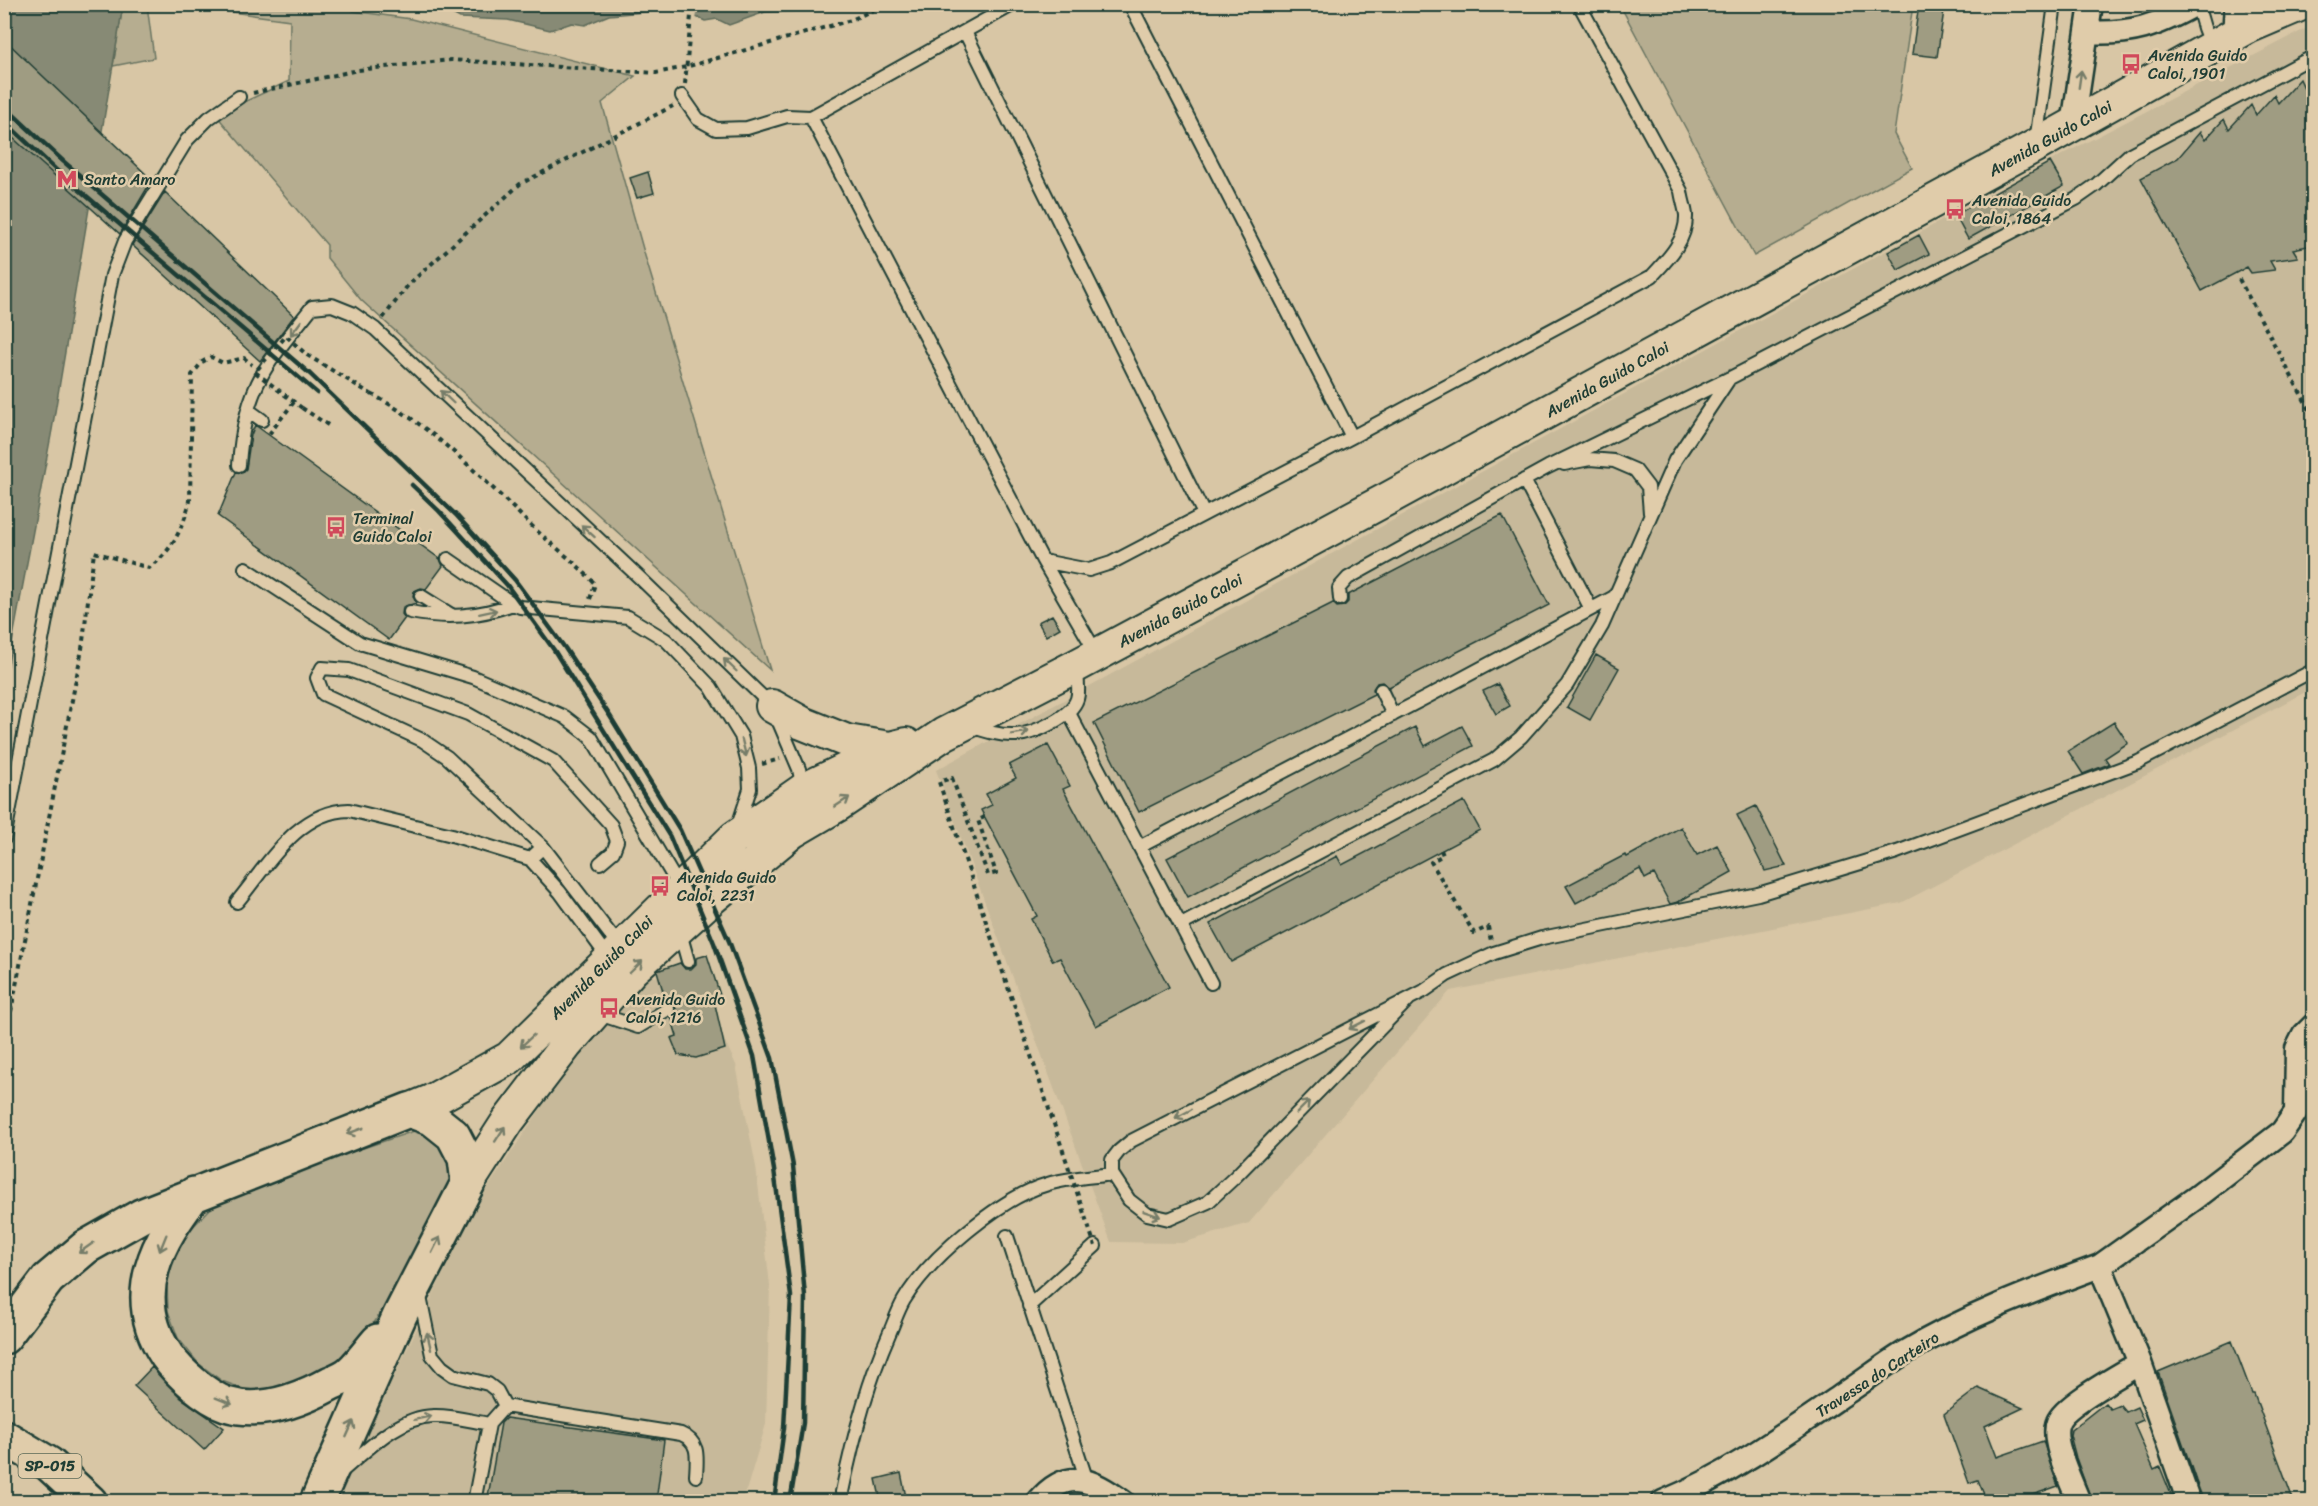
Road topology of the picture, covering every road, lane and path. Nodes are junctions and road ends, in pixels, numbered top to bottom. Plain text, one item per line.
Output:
1 (692, 4) edge
2 (886, 4) edge
3 (1014, 4) edge
4 (1130, 4) edge
5 (1579, 4) edge
6 (2055, 4) edge
7 (2091, 4) edge
8 (2196, 4) edge
9 (2302, 4) edge
10 (2247, 20) edge
11 (965, 32) junction
12 (2087, 32) junction
13 (2313, 56) edge
14 (686, 67) junction
15 (682, 96) junction
16 (239, 97) joint
17 (811, 117) junction
18 (2073, 125) junction
19 (2035, 146) junction
20 (2239, 279) dead end
21 (375, 328) junction
22 (262, 373) junction
23 (1730, 378) junction
24 (294, 402) junction
25 (248, 410) junction
26 (2313, 418) edge
27 (262, 420) dead end
28 (328, 425) dead end
29 (269, 434) dead end
30 (1353, 437) junction
31 (239, 465) dead end
32 (1548, 467) junction
33 (1524, 480) junction
34 (1204, 514) junction
35 (1650, 514) junction
36 (448, 560) dead end
37 (1043, 561) junction
38 (245, 568) dead end
39 (421, 596) dead end
40 (1614, 597) junction
41 (1340, 599) dead end
42 (513, 604) junction
43 (1591, 609) junction
44 (410, 612) dead end
45 (582, 612) junction
46 (455, 617) junction
47 (1087, 660) junction
48 (2313, 670) edge
49 (1381, 690) dead end
50 (772, 706) junction
51 (1069, 712) junction
52 (1393, 715) junction
53 (954, 728) junction
54 (890, 748) junction
55 (803, 790) junction
56 (985, 817) dead end
57 (792, 832) junction
58 (4, 838) edge
59 (734, 838) junction
60 (543, 846) junction
61 (1141, 846) junction
62 (1440, 850) dead end
63 (530, 859) junction
64 (600, 863) dead end
65 (681, 889) junction
66 (237, 902) dead end
67 (1181, 925) junction
68 (1488, 927) dead end
69 (679, 928) junction
70 (615, 954) junction
71 (688, 961) dead end
72 (1211, 983) dead end
73 (1409, 999) junction
74 (668, 1009) dead end
75 (595, 1012) junction
76 (2313, 1025) edge
77 (4, 1047) edge
78 (409, 1110) junction
79 (1112, 1174) junction
80 (468, 1183) junction
81 (194, 1194) junction
82 (1007, 1236) dead end
83 (1095, 1246) joint
84 (2100, 1266) junction
85 (417, 1282) junction
86 (1029, 1306) junction
87 (400, 1315) junction
88 (4, 1337) edge
89 (2139, 1363) junction
90 (505, 1406) junction
91 (489, 1424) junction
92 (4, 1437) edge
93 (696, 1476) dead end
94 (1087, 1481) junction
95 (321, 1494) edge
96 (90, 1502) edge
97 (474, 1502) edge
98 (844, 1502) edge
99 (1038, 1502) edge
100 (1123, 1502) edge
101 (1664, 1502) edge
102 (2079, 1502) edge
103 (2189, 1502) edge

1 - 14 path
2 - 14 path
3 - 11 lane
4 - 30 lane
5 - 30 lane
6 - 19 lane
7 - 12 street
8 - 10 lane
8 - 12 street
9 - 10 main road, Avenida Guido Caloi
10 - 18 main road, Avenida Guido Caloi
11 - 17 lane
11 - 34 lane
18 -> 12 street
13 - 23 lane
14 - 15 path
14 - 16 path
15 - 17 lane
15 - 21 path
16 - 58 lane
17 - 37 lane
18 - 19 main road, Avenida Guido Caloi
19 - 47 main road, Avenida Guido Caloi
20 - 26 path
21 -> 22 lane
50 -> 21 lane
22 - 25 lane
22 - 77 path
23 - 32 lane
23 - 35 lane
24 - 28 path, bridge
24 - 29 path, bridge
24 - 45 path, bridge
25 - 27 lane
25 - 31 lane
30 - 34 lane
32 - 33 lane
32 - 35 lane
33 - 41 lane
33 - 43 lane
34 - 37 lane
35 - 40 lane
36 - 42 lane
37 - 47 lane
38 - 65 lane
39 - 46 lane
40 - 43 lane
40 - 67 lane
42 - 45 lane
46 -> 42 lane
43 - 52 lane
44 - 46 lane
45 -> 59 lane
47 - 51 lane
47 - 53 main road, Avenida Guido Caloi
48 - 73 lane
49 - 52 lane
50 - 54 main road
50 - 55 lane
53 -> 51 lane
51 - 61 lane
52 - 61 lane
53 - 54 main road, Avenida Guido Caloi
57 -> 53 main road, Avenida Guido Caloi
54 - 55 main road, Avenida Guido Caloi
55 - 57 main road
55 - 59 main road, Avenida Guido Caloi
56 - 83 path, bridge
57 - 69 main road, Avenida Guido Caloi
59 - 65 main road, Avenida Guido Caloi
60 - 63 lane
60 - 64 lane
60 - 70 lane
61 - 67 lane
62 - 68 path
63 - 66 lane
63 - 70 lane
65 - 70 main road, Avenida Guido Caloi
67 - 72 lane
69 - 71 lane
75 -> 69 main road, Avenida Guido Caloi
70 -> 78 main road, Avenida Guido Caloi
73 -> 79 lane
79 -> 73 lane
74 - 75 lane
80 -> 75 main road, Avenida Guido Caloi
76 - 84 street, Travessa do Carteiro
78 - 80 highway
78 -> 81 highway
79 - 98 lane
85 -> 80 highway
81 -> 87 highway
81 -> 88 highway
82 - 86 lane
83 - 86 lane
84 - 89 street
84 - 101 street, Travessa do Carteiro
85 - 87 highway
90 -> 85 lane
86 - 94 lane
95 -> 87 highway
89 - 102 street
89 - 103 street
90 - 91 lane
90 - 93 lane
95 -> 91 lane
91 - 97 lane
92 - 96 highway, SP-015
94 - 99 street
94 - 100 street

